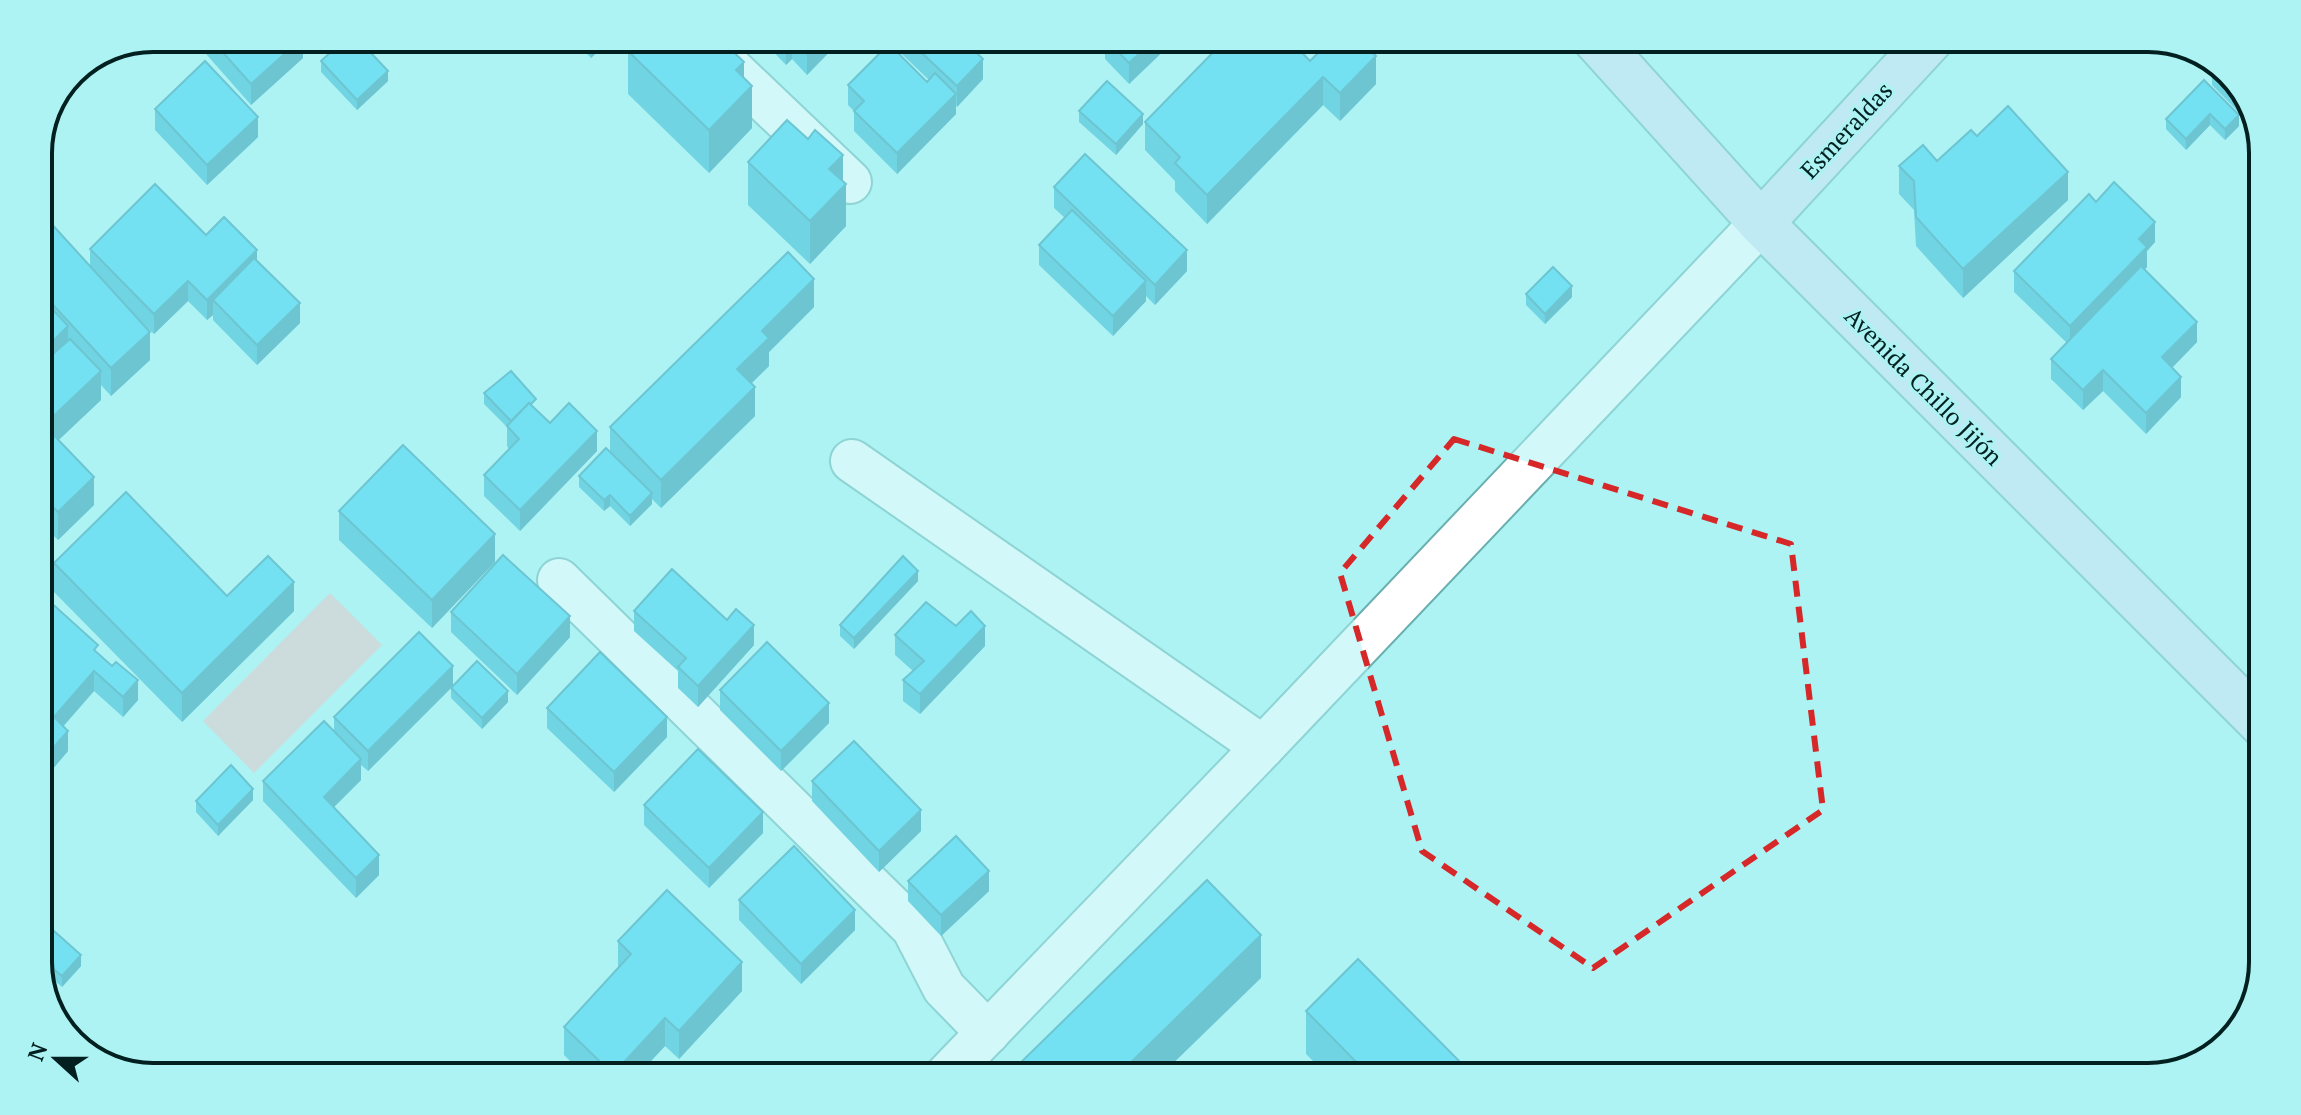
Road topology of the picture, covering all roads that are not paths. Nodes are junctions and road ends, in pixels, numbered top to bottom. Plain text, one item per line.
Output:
1 (714, 52) edge
2 (1607, 52) edge
3 (1919, 52) edge
4 (850, 182) dead end
5 (1761, 223) junction
6 (852, 461) dead end
7 (559, 580) dead end
8 (2249, 711) edge
9 (1263, 747) junction
10 (988, 1033) junction
11 (959, 1063) edge

1 - 4 street
2 - 5 street, Avenida Chillo Jijón
3 - 5 street, Esmeraldas
5 - 8 street, Avenida Chillo Jijón
5 - 9 street
6 - 9 street
7 - 10 street
9 - 10 street
10 - 11 street

